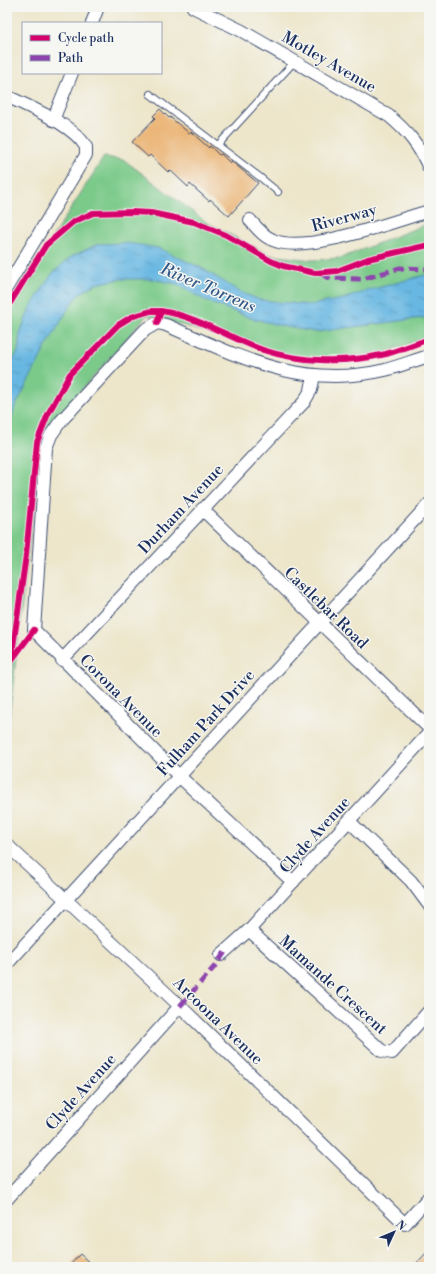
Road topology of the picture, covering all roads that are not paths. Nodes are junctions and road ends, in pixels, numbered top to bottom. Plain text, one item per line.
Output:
1 (98, 7) edge
2 (193, 7) edge
3 (211, 11) edge
4 (92, 22) edge
5 (295, 61) junction
6 (72, 74) edge
7 (150, 94) dead end
8 (7, 96) edge
9 (53, 120) junction
10 (218, 145) junction
11 (429, 168) edge
12 (278, 192) dead end
13 (429, 211) edge
14 (250, 220) dead end
15 (7, 287) edge
16 (429, 356) edge
17 (314, 375) junction
18 (429, 504) edge
19 (202, 509) junction
20 (318, 623) junction
21 (62, 660) junction
22 (429, 728) edge
23 (429, 733) edge
24 (180, 776) junction
25 (349, 821) junction
26 (7, 845) edge
27 (293, 882) junction
28 (65, 900) junction
29 (429, 905) edge
30 (249, 930) junction
31 (221, 955) dead end
32 (7, 964) edge
33 (180, 1006) junction
34 (429, 1011) edge
35 (429, 1197) edge
36 (7, 1199) edge

1 - 4 street
2 - 3 street, Motley Avenue
3 - 5 street, Motley Avenue
5 - 10 lane
5 - 11 street, Motley Avenue
6 - 9 street
7 - 10 lane
8 - 9 street
9 - 15 street
10 - 12 lane
13 - 14 street, Riverway
16 - 17 street
17 - 19 street, Durham Avenue
17 - 21 street, Corona Avenue
18 - 20 street, Fulham Park Drive
19 - 20 street, Castlebar Road
19 - 21 street, Durham Avenue
20 - 22 street, Castlebar Road
20 - 24 street, Fulham Park Drive
21 - 24 street, Corona Avenue
23 - 25 street, Clyde Avenue
24 - 27 street, Corona Avenue
24 - 28 street, Fulham Park Drive
25 - 27 street, Clyde Avenue
25 - 29 street
26 - 28 street, Arcoona Avenue
27 - 30 street, Clyde Avenue
28 - 32 street, Fulham Park Drive
28 - 33 street, Arcoona Avenue
30 - 31 street, Clyde Avenue
30 - 34 street, Mamande Crescent
33 - 35 street, Arcoona Avenue
33 - 36 street, Clyde Avenue

